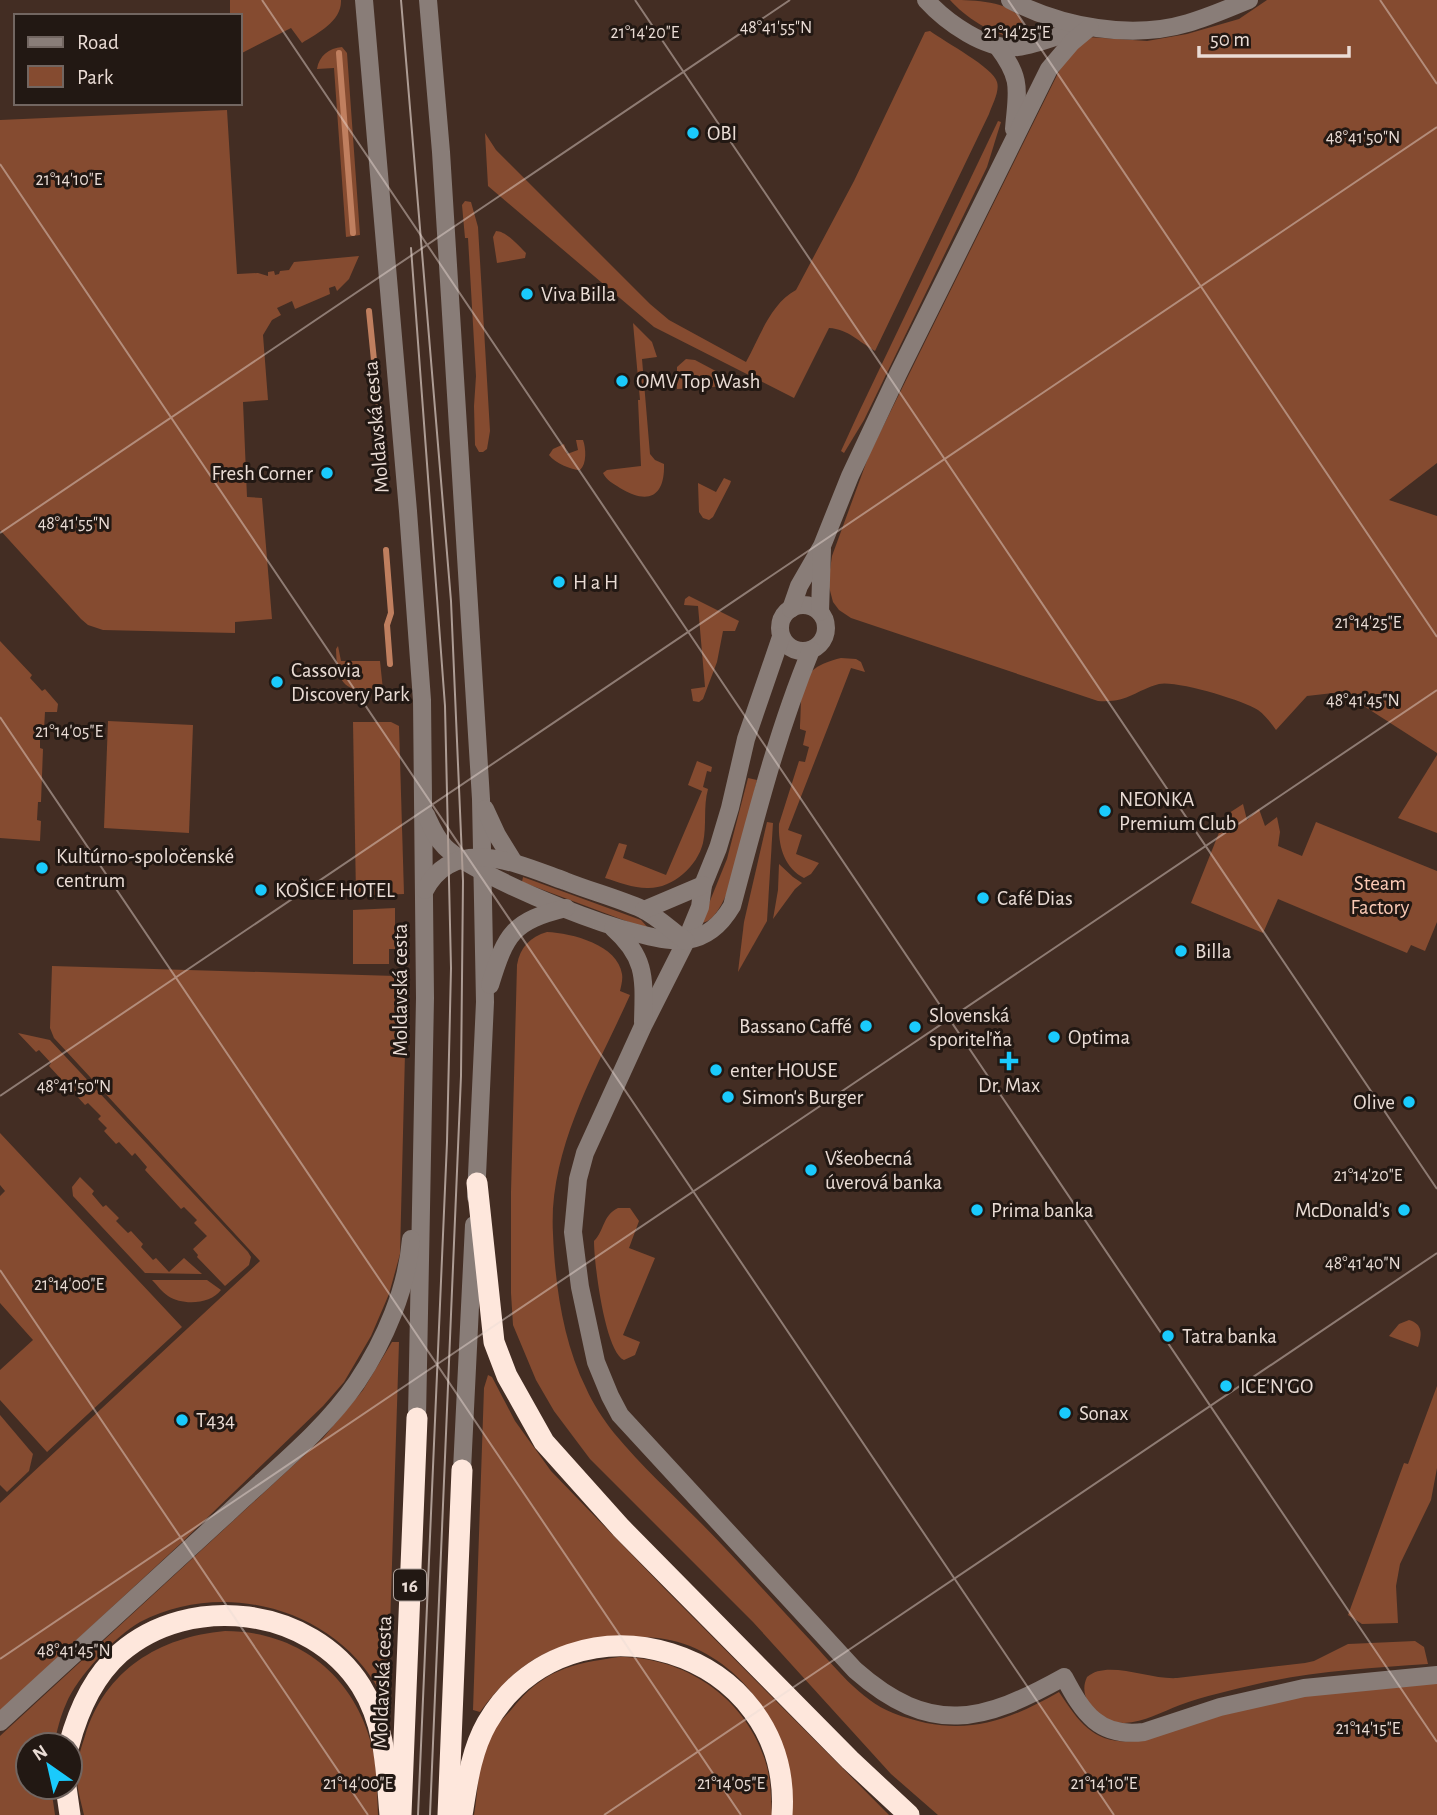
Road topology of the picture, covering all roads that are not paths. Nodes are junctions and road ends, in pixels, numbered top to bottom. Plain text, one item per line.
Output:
1 (364, 0) edge
2 (428, 0) edge
3 (926, 0) edge
4 (1249, 0) edge
5 (1016, 3) edge
6 (1090, 27) junction
7 (1048, 38) junction
8 (999, 47) junction
9 (1049, 69) junction
10 (1013, 138) junction
11 (822, 546) junction
12 (791, 609) junction
13 (820, 612) junction
14 (781, 637) junction
15 (811, 650) junction
16 (481, 799) junction
17 (424, 812) junction
18 (462, 860) junction
19 (513, 861) junction
20 (483, 864) junction
21 (703, 885) junction
22 (425, 891) junction
23 (566, 908) junction
24 (644, 910) junction
25 (610, 926) junction
26 (686, 941) junction
27 (425, 998) junction
28 (485, 1002) junction
29 (643, 1026) junction
30 (477, 1183) junction
31 (417, 1418) joint
32 (462, 1470) joint
33 (1437, 1675) edge
34 (0, 1722) edge
35 (74, 1731) edge
36 (390, 1815) edge
37 (401, 1815) edge
38 (449, 1815) edge
39 (462, 1815) edge
40 (782, 1815) edge
41 (909, 1815) edge

1 - 17 street, Moldavská cesta
2 - 16 street
3 - 8 street
4 - 6 street
5 - 6 street
5 - 7 street
6 - 7 street
6 - 9 street
7 - 8 street
7 - 9 street
8 - 10 street
9 - 10 street
10 - 11 street
11 - 12 street
11 - 13 street
12 - 13 street
12 - 14 street
13 - 15 street
14 - 15 street
14 - 21 street
15 - 26 street
16 - 19 street
16 - 20 street
17 - 18 street
17 - 22 street, Moldavská cesta
18 - 20 street
18 - 22 street
19 - 20 street
19 - 24 street
20 - 23 street
20 - 28 street
21 - 24 street
21 - 26 street
22 - 27 street, Moldavská cesta
23 - 25 street
23 - 28 street
24 - 26 street
25 - 26 street
25 - 29 street
26 - 29 street
27 - 31 street, Moldavská cesta
27 - 34 street
28 - 30 street
29 - 33 street
30 - 32 street
30 - 41 highway
31 - 37 highway, Moldavská cesta / 16
32 - 38 highway, 16
35 - 36 highway
39 - 40 highway

